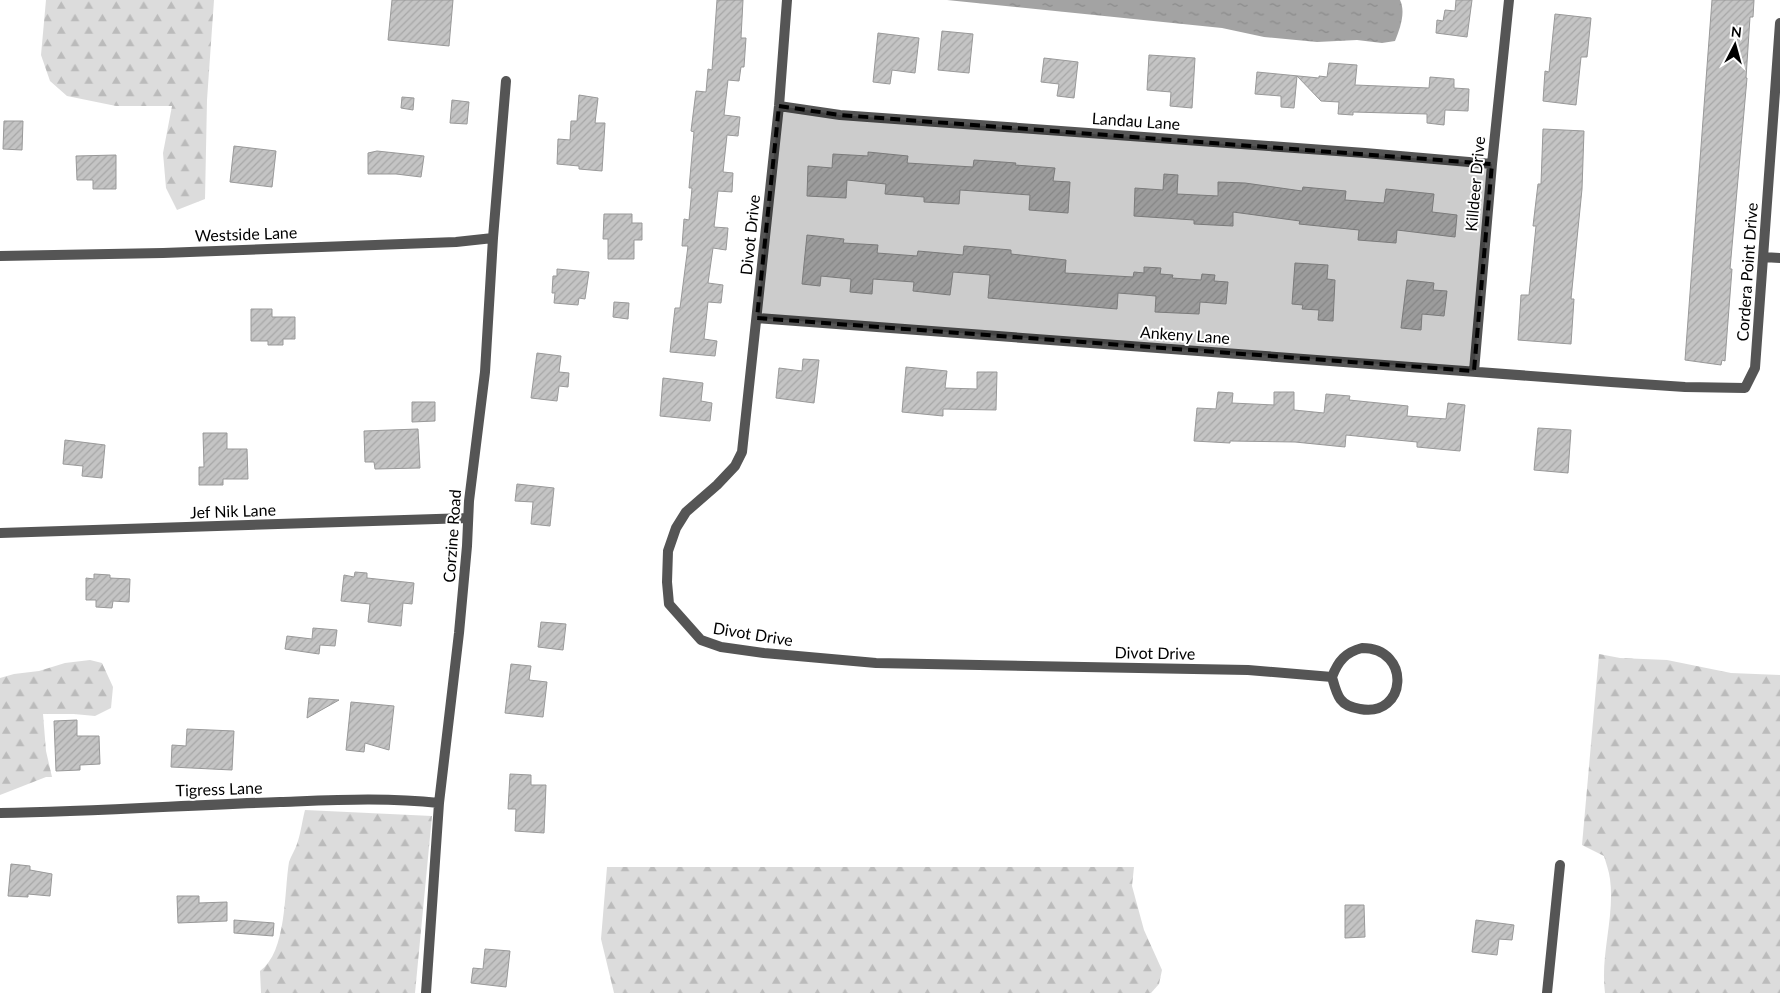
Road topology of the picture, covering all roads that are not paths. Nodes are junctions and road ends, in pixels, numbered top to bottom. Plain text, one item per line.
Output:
1 (787, 0) edge
2 (1509, 0) edge
3 (1780, 23) edge
4 (506, 80) dead end
5 (778, 106) junction
6 (1492, 164) junction
7 (493, 238) junction
8 (0, 256) edge
9 (1763, 256) junction
10 (1780, 258) edge
11 (757, 318) junction
12 (1474, 371) junction
13 (1611, 382) joint
14 (468, 518) junction
15 (0, 533) edge
16 (1332, 676) junction
17 (439, 803) junction
18 (0, 814) edge
19 (1560, 865) dead end
20 (426, 993) edge
21 (1547, 993) edge

1 - 5 street, Divot Drive
2 - 6 street, Killdeer Drive
3 - 9 street, Cordera Point Drive
4 - 7 street, Corzine Road
5 - 6 street, Landau Lane
5 - 11 street, Divot Drive
6 - 12 street, Killdeer Drive
7 - 8 street, Westside Lane
7 - 14 street, Corzine Road
9 - 10 street
9 - 13 street, Cordera Point Drive
11 - 12 street, Ankeny Lane
11 - 16 street, Divot Drive
12 - 13 street, Ankeny Lane
14 - 15 street, Jef Nik Lane
14 - 17 street, Corzine Road
16 - 16 street
17 - 18 street, Tigress Lane
17 - 20 street, Corzine Road
19 - 21 street

